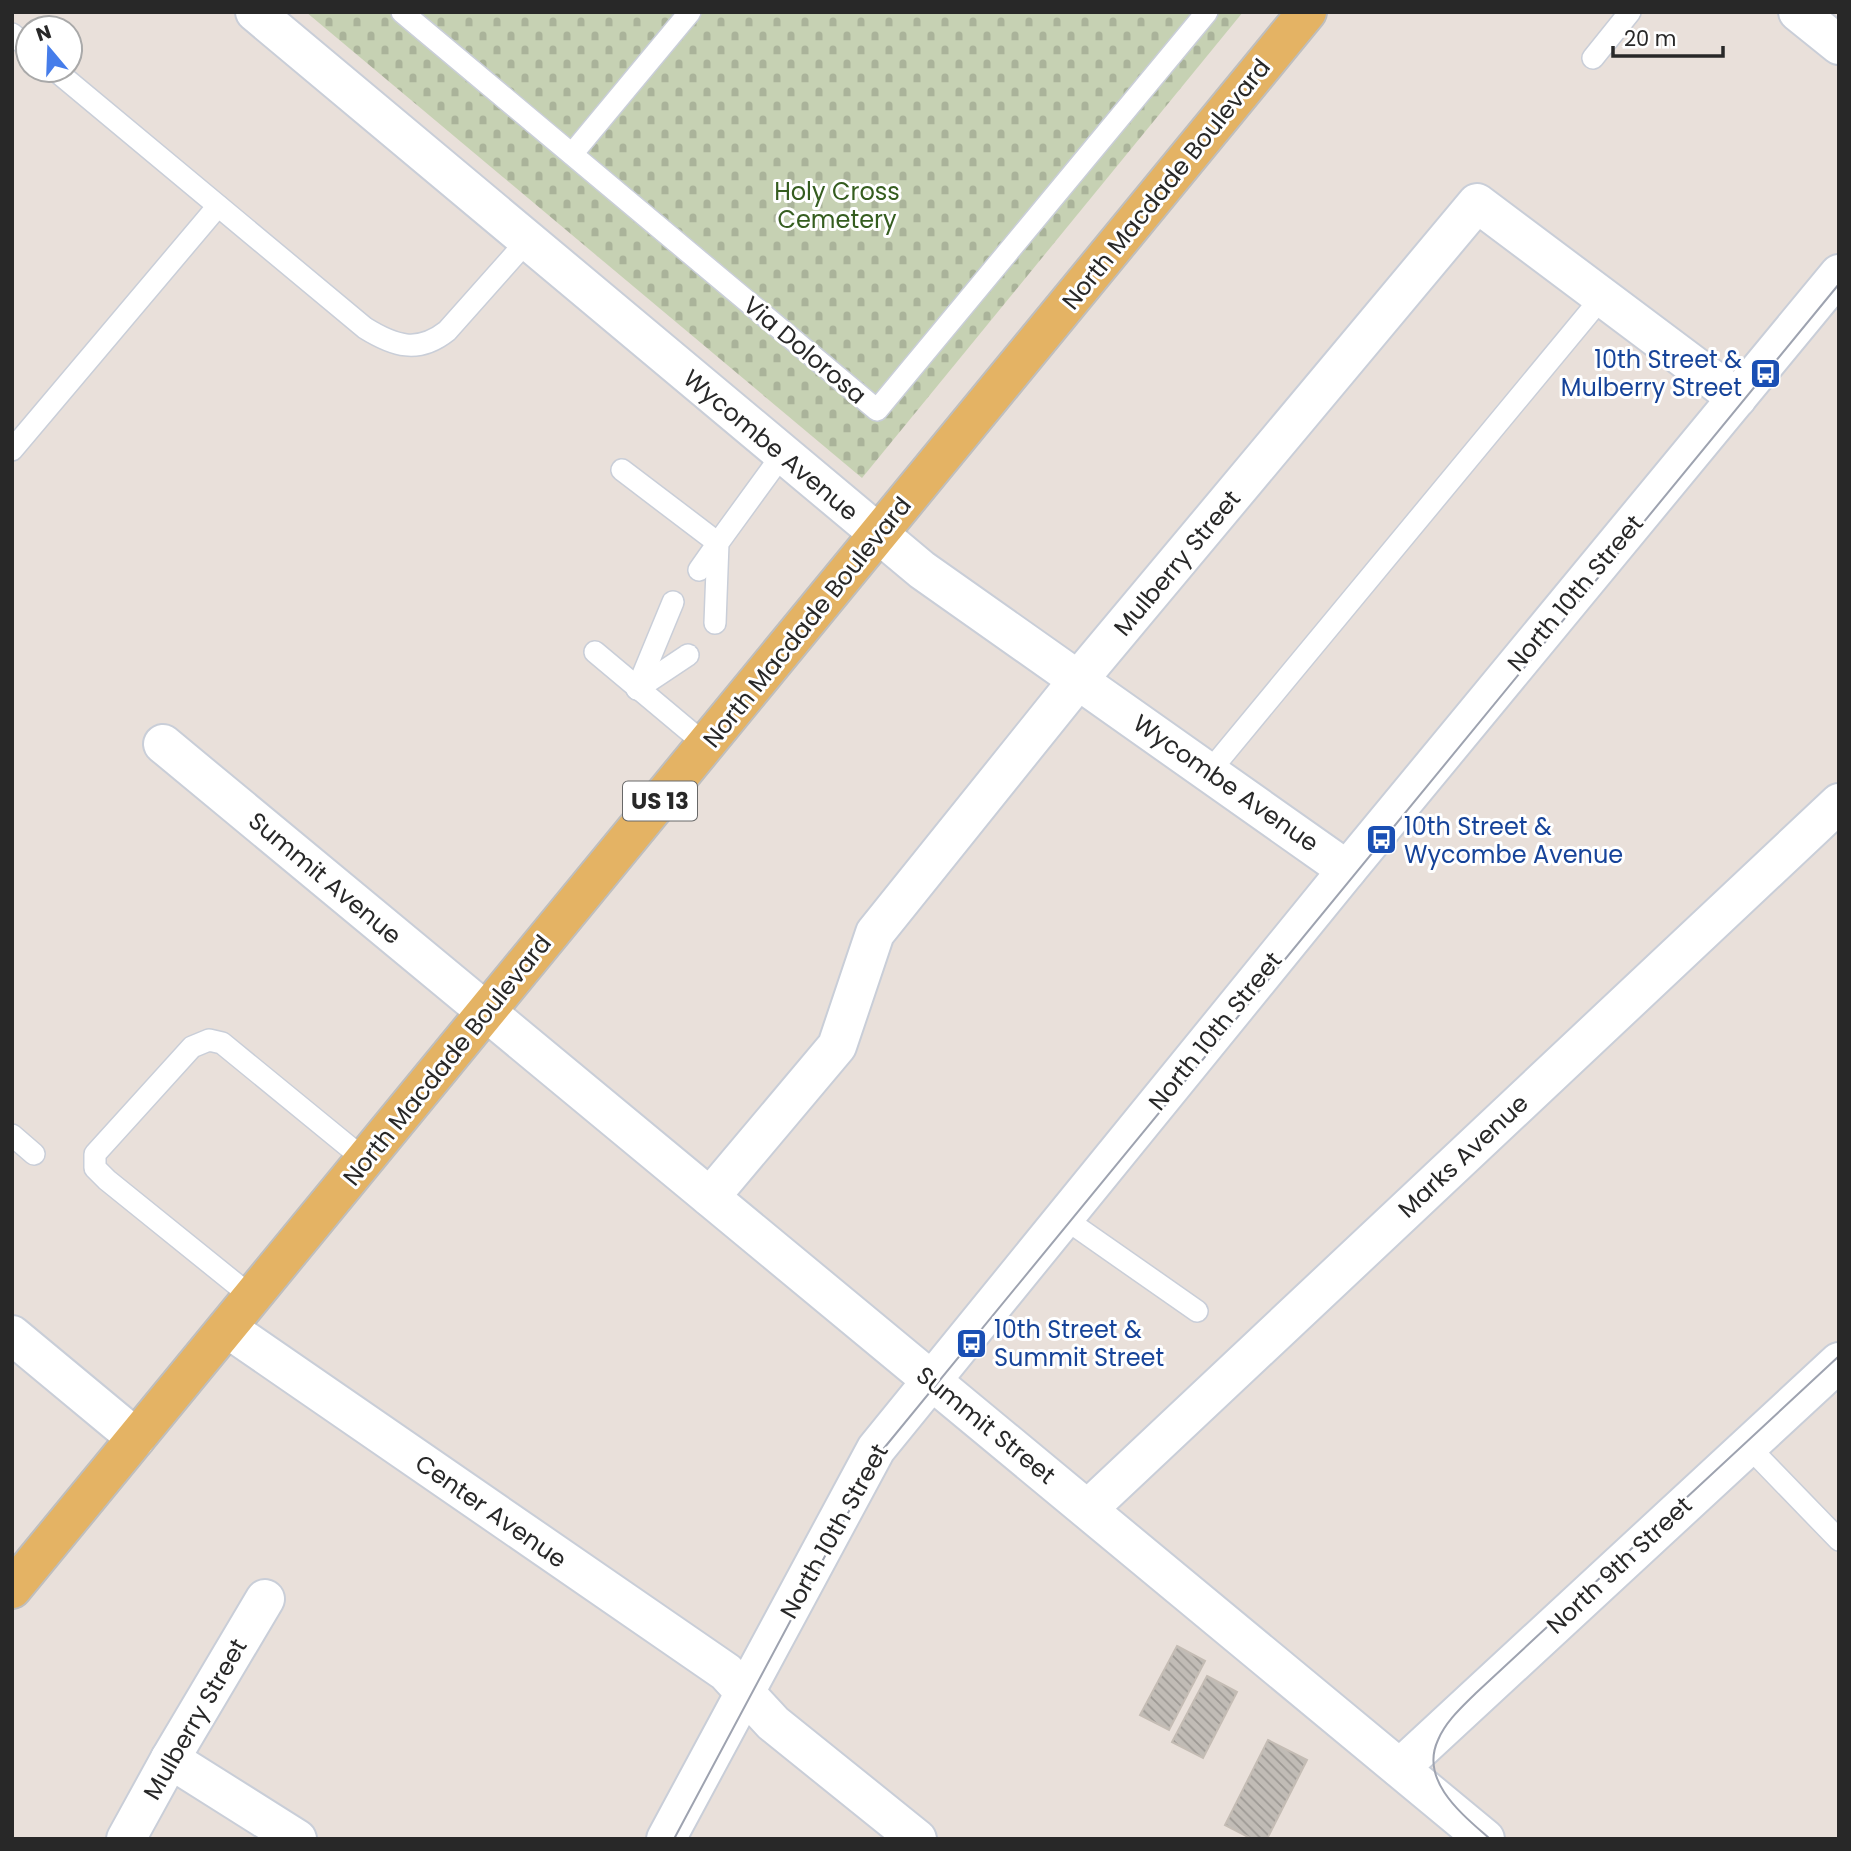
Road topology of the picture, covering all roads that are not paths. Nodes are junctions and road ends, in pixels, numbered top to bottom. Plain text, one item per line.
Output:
1 (255, 12) edge
2 (402, 12) edge
3 (690, 12) edge
4 (1207, 12) edge
5 (1307, 12) edge
6 (1630, 12) edge
7 (1593, 58) dead end
8 (72, 84) edge
9 (572, 154) junction
10 (218, 206) junction
11 (527, 241) junction
12 (1839, 274) edge
13 (1602, 296) junction
14 (1737, 397) junction
15 (12, 450) edge
16 (782, 455) junction
17 (622, 470) dead end
18 (878, 535) junction
19 (719, 543) junction
20 (699, 570) dead end
21 (673, 602) dead end
22 (715, 624) dead end
23 (595, 652) dead end
24 (688, 655) dead end
25 (1079, 679) junction
26 (637, 689) junction
27 (163, 744) dead end
28 (706, 745) junction
29 (1209, 772) junction
30 (1839, 803) edge
31 (1347, 870) junction
32 (486, 1011) junction
33 (12, 1135) edge
34 (34, 1154) dead end
35 (365, 1160) junction
36 (709, 1197) junction
37 (1064, 1217) junction
38 (251, 1297) junction
39 (1197, 1311) dead end
40 (227, 1328) junction
41 (12, 1335) edge
42 (1839, 1362) edge
43 (931, 1380) junction
44 (136, 1438) junction
45 (1748, 1446) junction
46 (1088, 1509) junction
47 (1839, 1540) edge
48 (12, 1589) edge
49 (265, 1599) dead end
50 (748, 1696) junction
51 (170, 1759) junction
52 (1400, 1768) junction
53 (127, 1839) edge
54 (297, 1839) edge
55 (666, 1839) edge
56 (917, 1839) edge
57 (1485, 1839) edge

1 - 11 street, Wycombe Avenue
2 - 9 lane, Via Dolorosa
3 - 9 lane
4 - 9 lane, Via Dolorosa
5 - 18 main road, North Macdade Boulevard / US 13
6 - 7 lane
8 - 10 lane
10 - 11 lane
10 - 15 lane
11 - 16 street, Wycombe Avenue
12 - 14 street, North 10th Street
13 - 14 street, Mulberry Street
13 - 25 street, Mulberry Street
13 - 29 lane
14 - 31 street, North 10th Street
16 - 18 street, Wycombe Avenue
16 - 19 lane
17 - 19 lane
18 - 25 street, Wycombe Avenue
18 - 28 main road, North Macdade Boulevard / US 13
19 - 20 lane
19 - 22 lane
21 - 26 lane
23 - 26 lane
24 - 26 lane
25 - 29 street, Wycombe Avenue
25 - 36 street, Mulberry Street
26 - 28 lane
27 - 32 street, Summit Avenue
28 - 32 main road, North Macdade Boulevard / US 13
29 - 31 street, Wycombe Avenue
30 - 46 street, Marks Avenue
31 - 37 street, North 10th Street
32 - 35 main road, North Macdade Boulevard / US 13
32 - 36 street, Summit Street
33 - 34 lane
35 - 38 main road, North Macdade Boulevard / US 13
35 - 38 lane
36 - 43 street, Summit Street
37 - 39 lane
37 - 43 street, North 10th Street
38 - 40 main road, North Macdade Boulevard / US 13
40 - 44 main road, North Macdade Boulevard / US 13
40 - 50 street, Center Avenue
41 - 44 street
42 - 45 street, North 9th Street
43 - 46 street, Summit Street
43 - 50 street, North 10th Street
44 - 48 main road, North Macdade Boulevard / US 13
45 - 47 lane
45 - 52 street, North 9th Street
46 - 52 street, Summit Street
49 - 51 street, Mulberry Street
50 - 55 street, North 10th Street
50 - 56 street, Center Avenue
51 - 53 street, Mulberry Street
51 - 54 street
52 - 57 street, Summit Street

